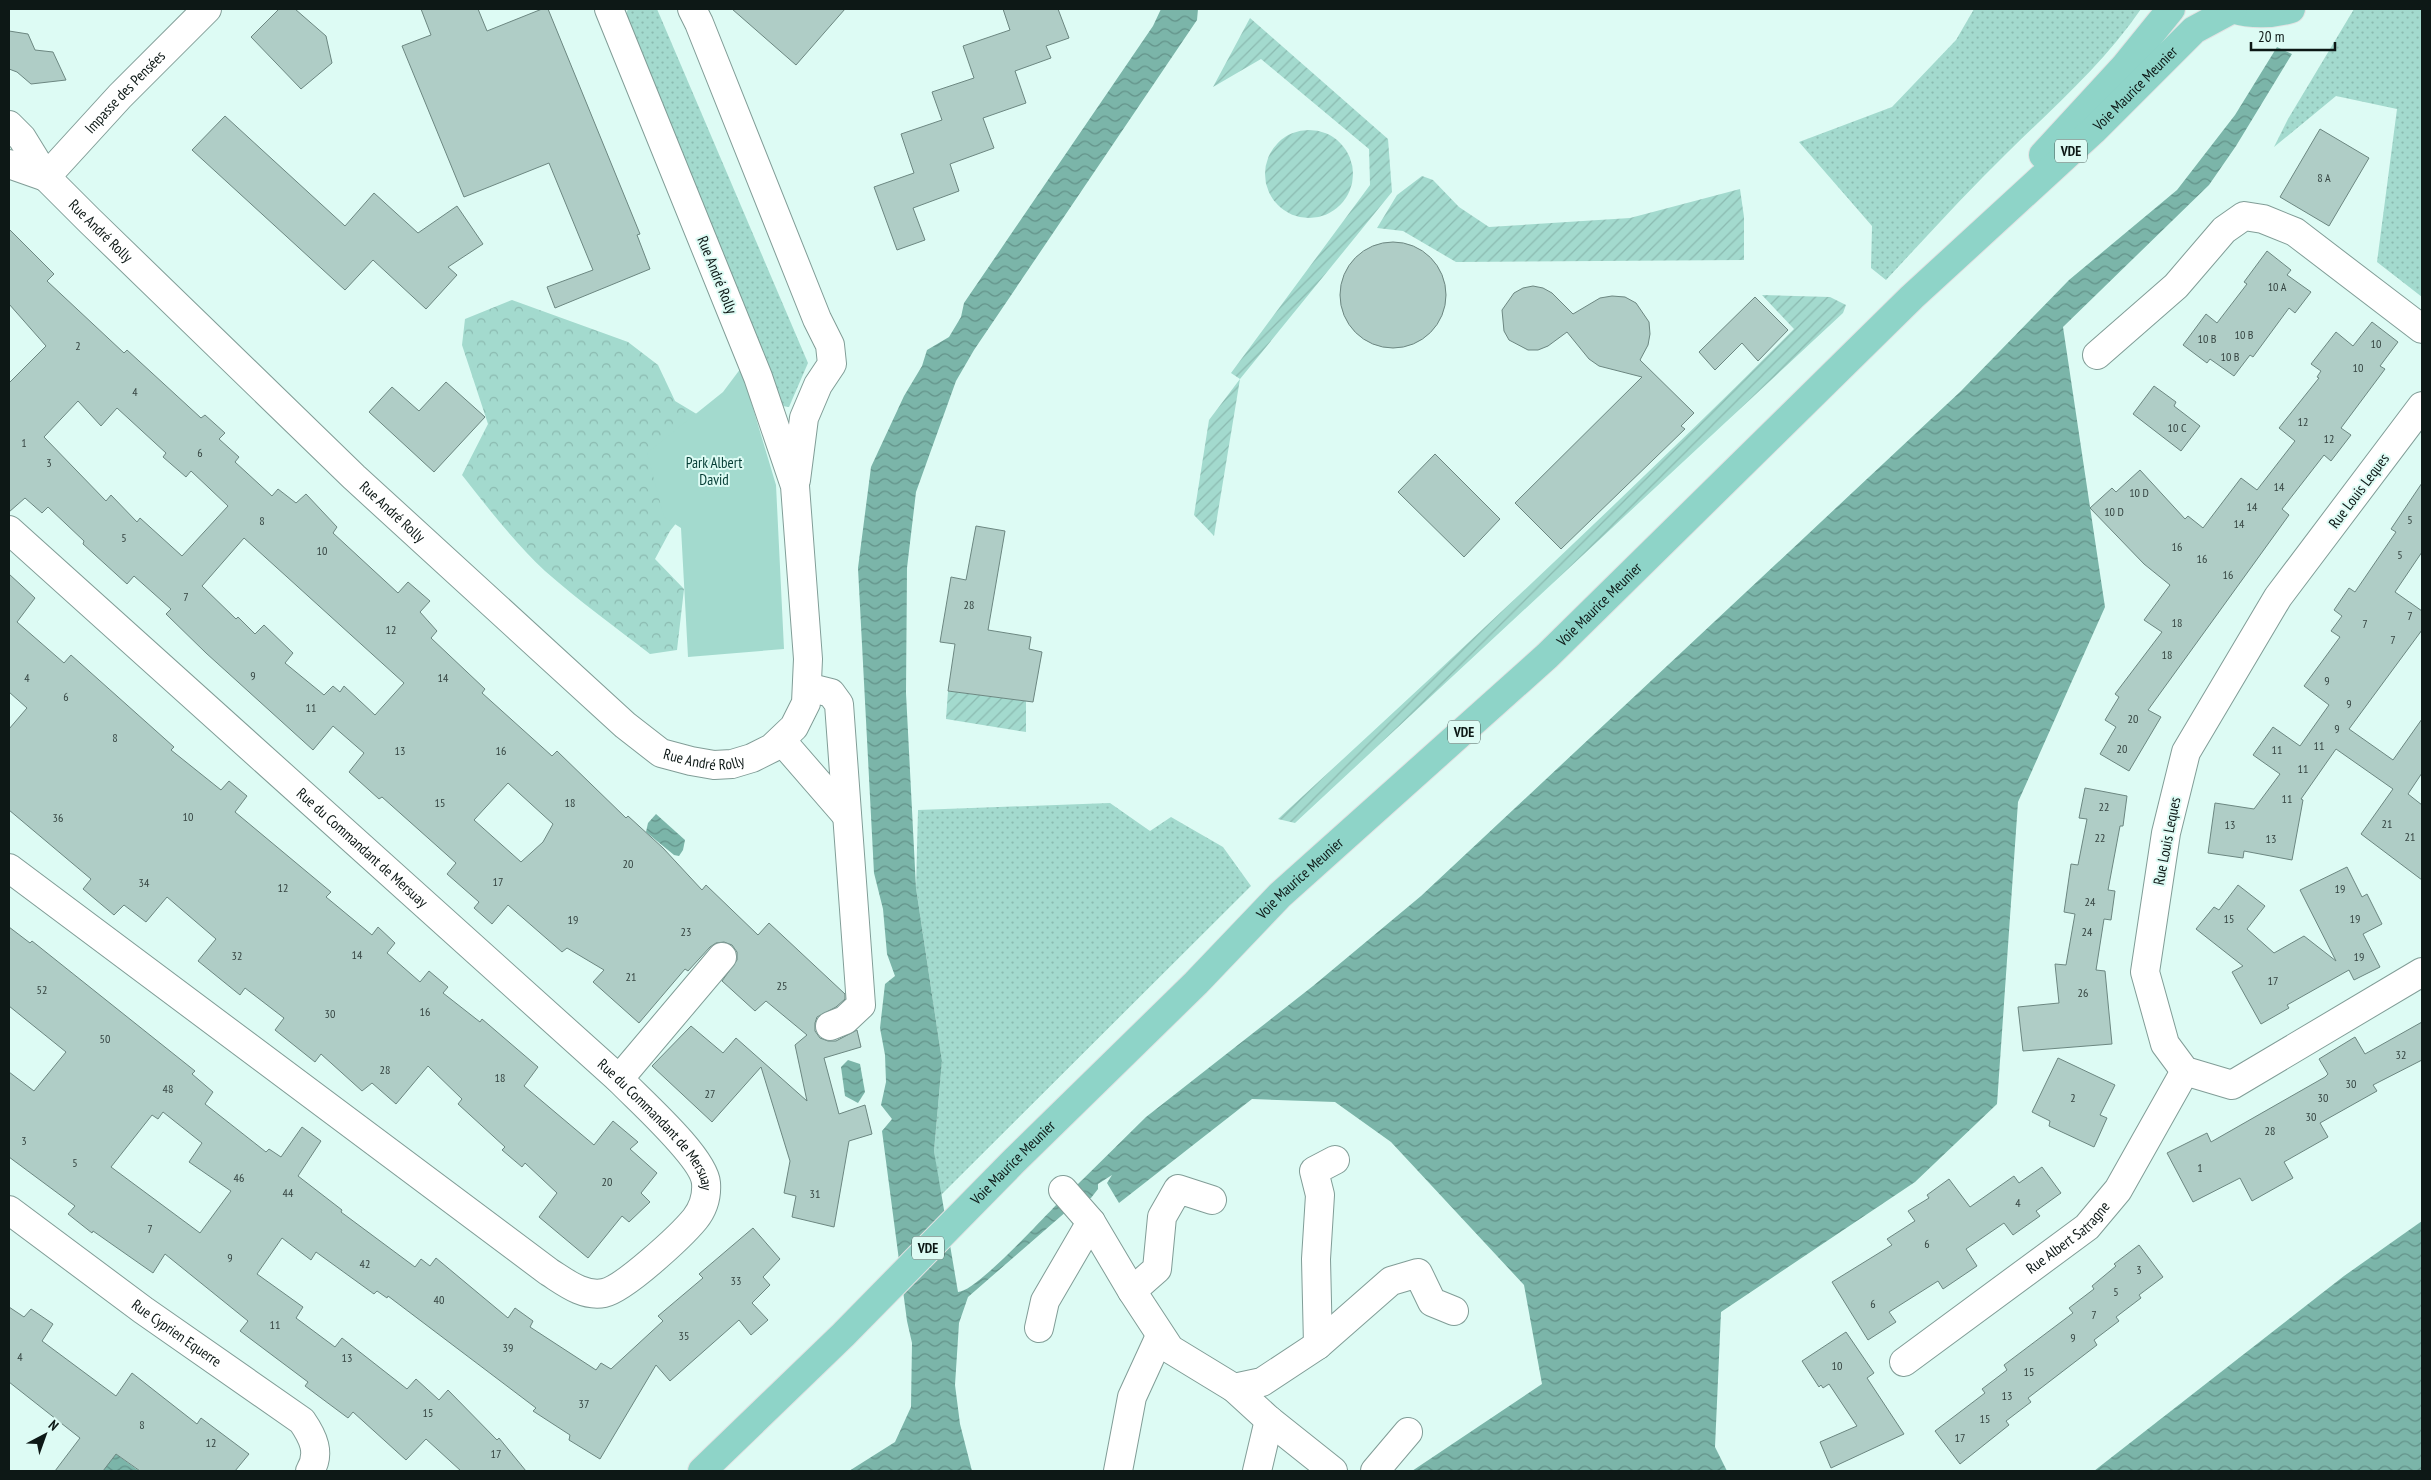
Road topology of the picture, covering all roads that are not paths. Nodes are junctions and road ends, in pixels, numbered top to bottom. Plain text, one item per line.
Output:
1 (207, 9) edge
2 (691, 9) edge
3 (2171, 9) edge
4 (2232, 9) edge
5 (2290, 9) edge
6 (611, 11) edge
7 (9, 125) edge
8 (9, 164) edge
9 (46, 177) junction
10 (1912, 297) junction
11 (2422, 329) edge
12 (2096, 355) dead end
13 (2422, 406) edge
14 (795, 486) junction
15 (9, 530) edge
16 (806, 687) junction
17 (781, 740) junction
18 (847, 816) junction
19 (9, 868) edge
20 (722, 957) dead end
21 (2422, 972) edge
22 (830, 1026) dead end
23 (2185, 1071) junction
24 (619, 1079) junction
25 (1335, 1160) dead end
26 (1063, 1190) dead end
27 (1212, 1200) dead end
28 (9, 1210) edge
29 (1091, 1222) junction
30 (1132, 1291) junction
31 (1454, 1311) dead end
32 (1039, 1328) dead end
33 (1160, 1336) junction
34 (1318, 1345) junction
35 (1904, 1362) dead end
36 (1234, 1388) junction
37 (1269, 1420) junction
38 (1408, 1432) dead end
39 (310, 1471) edge
40 (702, 1471) edge
41 (1118, 1471) edge
42 (1257, 1471) edge
43 (1334, 1471) edge
44 (1375, 1471) edge

1 - 9 street, Impasse des Pensées
2 - 14 street
3 - 10 main road, Voie Maurice Meunier / VDE
4 - 5 main road
4 - 10 main road, Voie Maurice Meunier / VDE
6 - 14 street, Rue André Rolly
7 - 9 street, Rue André Rolly
8 - 9 street, Rue André Rolly
9 - 17 street, Rue André Rolly
10 - 40 main road, Voie Maurice Meunier / VDE
11 - 12 street
13 - 23 street, Rue Louis Leques
14 - 16 street, Rue André Rolly
15 - 24 street, Rue du Commandant de Mersuay
16 - 17 street, Rue André Rolly
16 - 18 street
17 - 18 street
18 - 22 street
19 - 24 street, Rue du Commandant de Mersuay
20 - 24 street
21 - 23 street
23 - 35 street, Rue Albert Satragne
25 - 34 street
26 - 29 street
27 - 30 street
28 - 39 street, Rue Cyprien Equerre
29 - 30 street
29 - 32 street
30 - 33 street
31 - 34 street
33 - 36 street
33 - 41 street
34 - 36 street
36 - 37 street
37 - 42 street
37 - 43 street
38 - 44 street

